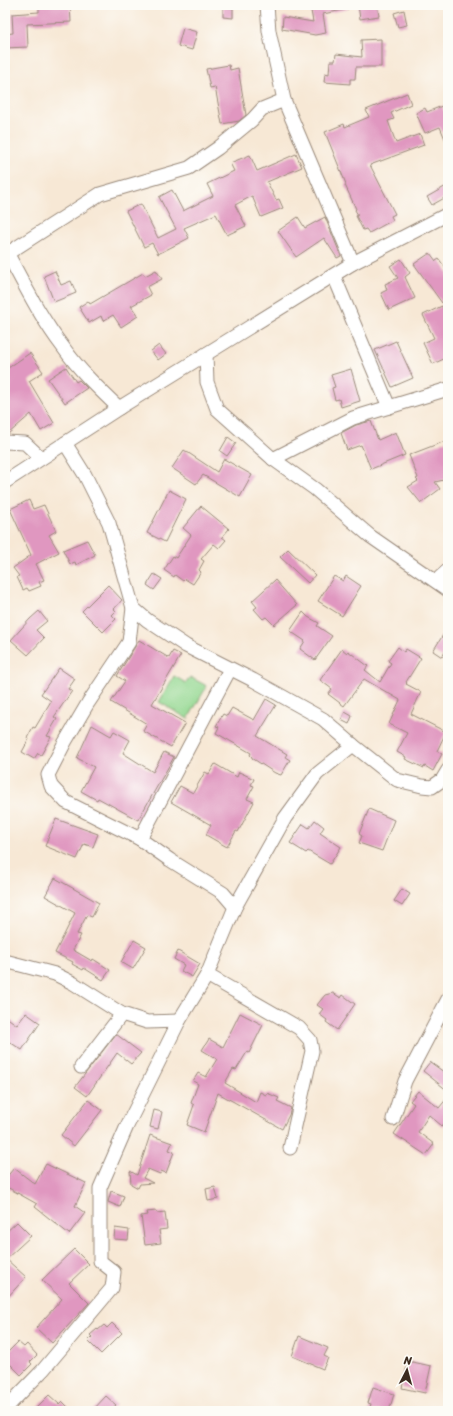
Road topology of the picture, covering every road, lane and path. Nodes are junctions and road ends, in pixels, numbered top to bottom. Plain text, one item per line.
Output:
1 (267, 5) edge
2 (284, 100) junction
3 (448, 214) edge
4 (6, 252) edge
5 (353, 263) junction
6 (334, 276) junction
7 (206, 354) junction
8 (448, 389) edge
9 (389, 407) junction
10 (120, 408) junction
11 (5, 442) edge
12 (65, 443) junction
13 (41, 458) junction
14 (273, 459) junction
15 (5, 482) edge
16 (448, 570) edge
17 (436, 581) junction
18 (448, 590) edge
19 (133, 608) junction
20 (230, 669) junction
21 (353, 745) junction
22 (448, 770) edge
23 (140, 839) junction
24 (235, 907) junction
25 (5, 961) edge
26 (207, 975) junction
27 (448, 998) edge
28 (122, 1014) junction
29 (178, 1021) junction
30 (81, 1067) dead end
31 (393, 1119) dead end
32 (290, 1148) dead end
33 (5, 1408) edge

1 - 2 street
2 - 4 street
2 - 5 street
3 - 5 street
4 - 10 street
5 - 6 street
6 - 7 street
6 - 9 street
7 - 10 street
7 - 14 street
8 - 9 street
9 - 14 street
10 - 12 street
11 - 13 street
12 - 13 street
12 - 19 street
13 - 15 street
14 - 17 street
16 - 17 street
17 - 18 street
19 - 20 street
19 - 23 street
20 - 21 street
20 - 23 street
21 - 22 street
21 - 24 street
23 - 24 street
24 - 26 street
25 - 28 street
26 - 29 street
26 - 32 street
27 - 31 street
28 - 29 street
28 - 30 street
29 - 33 street

